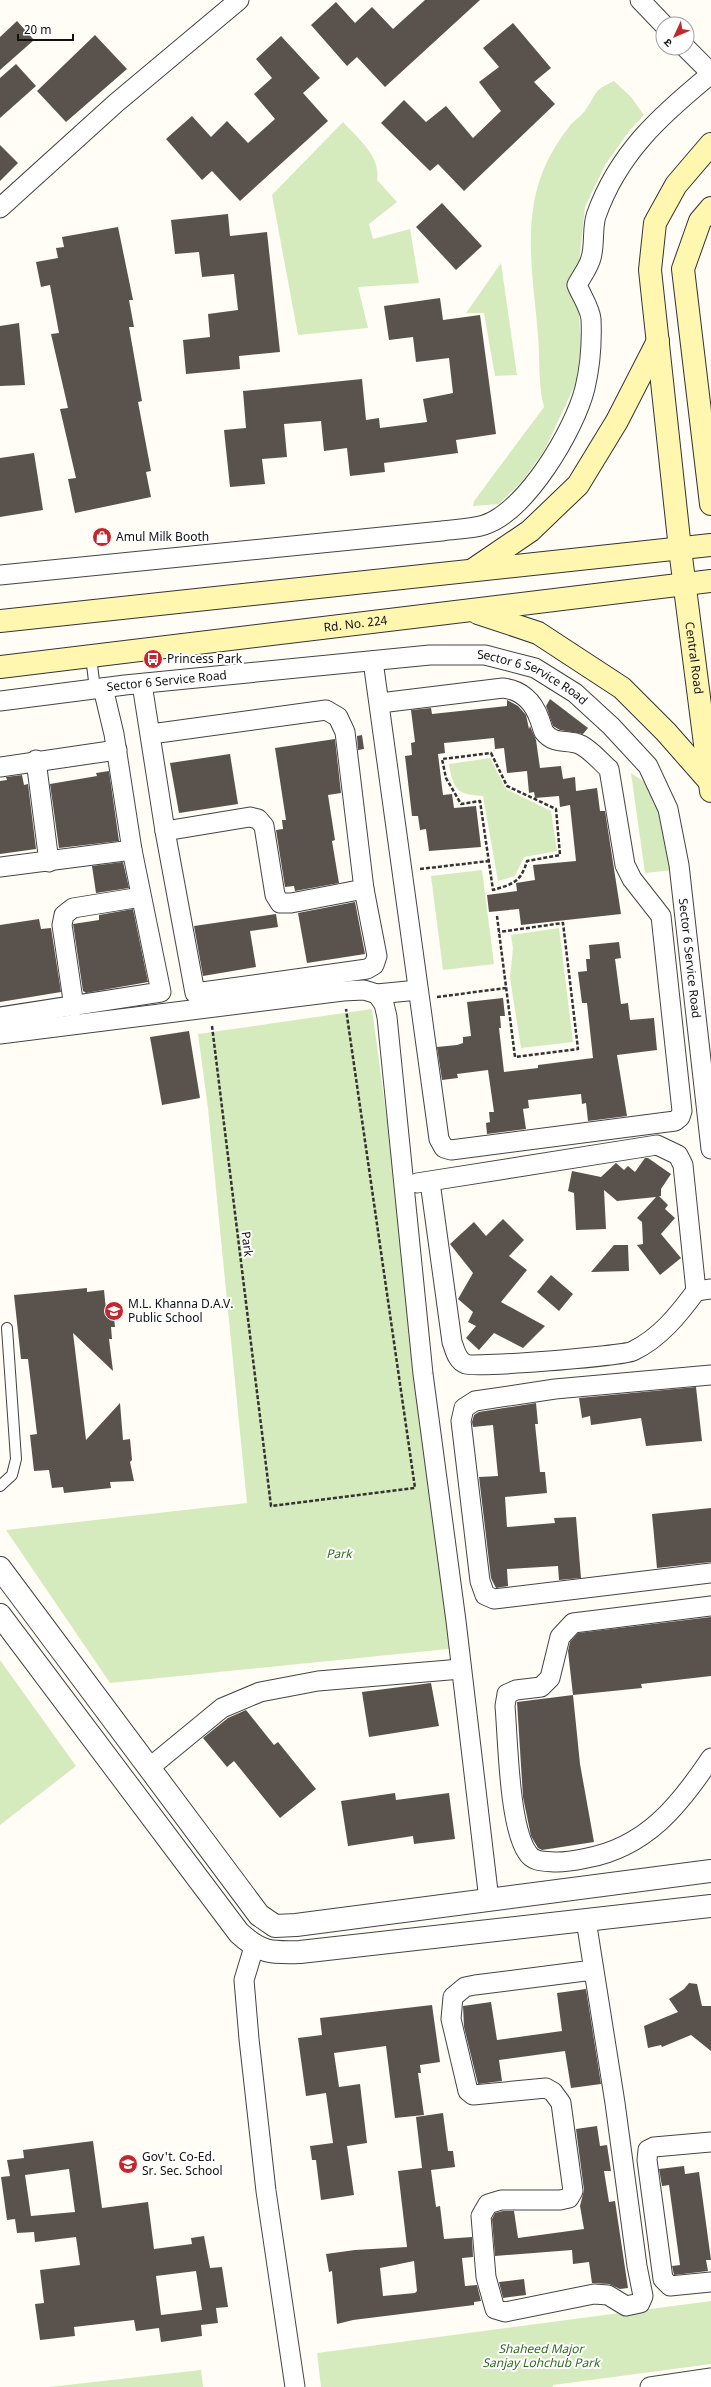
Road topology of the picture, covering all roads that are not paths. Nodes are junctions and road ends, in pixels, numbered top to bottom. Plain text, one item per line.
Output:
1 (239, 0) edge
2 (640, 0) edge
3 (655, 16) edge
4 (694, 56) edge
5 (711, 74) edge
6 (711, 144) edge
7 (0, 208) edge
8 (711, 208) edge
9 (658, 341) junction
10 (707, 452) edge
11 (711, 504) edge
12 (711, 545) edge
13 (680, 549) junction
14 (471, 571) junction
15 (0, 576) edge
16 (711, 581) edge
17 (685, 584) junction
18 (473, 611) junction
19 (0, 621) edge
20 (90, 657) junction
21 (373, 661) junction
22 (0, 668) edge
23 (142, 684) junction
24 (99, 689) junction
25 (0, 701) edge
26 (380, 703) junction
27 (151, 734) junction
28 (117, 750) junction
29 (36, 760) junction
30 (0, 767) edge
31 (710, 787) edge
32 (165, 831) junction
33 (132, 850) junction
34 (49, 862) junction
35 (0, 867) edge
36 (364, 889) junction
37 (141, 897) junction
38 (161, 992) junction
39 (377, 994) junction
40 (419, 994) junction
41 (201, 1003) junction
42 (74, 1007) junction
43 (165, 1014) junction
44 (0, 1016) edge
45 (0, 1034) edge
46 (706, 1108) junction
47 (682, 1111) junction
48 (711, 1149) edge
49 (430, 1182) junction
50 (404, 1186) junction
51 (704, 1290) edge
52 (7, 1328) dead end
53 (711, 1376) edge
54 (0, 1486) edge
55 (0, 1568) edge
56 (711, 1573) edge
57 (711, 1606) edge
58 (0, 1615) edge
59 (462, 1669) junction
60 (711, 1758) edge
61 (148, 1768) junction
62 (711, 1871) edge
63 (489, 1900) junction
64 (711, 1906) edge
65 (586, 1920) junction
66 (254, 1947) junction
67 (593, 1970) junction
68 (711, 2142) edge
69 (711, 2282) edge
70 (711, 2378) edge
71 (294, 2387) edge
72 (650, 2387) edge

1 - 7 street
2 - 3 street
4 - 5 street
5 - 15 street
6 - 9 main road, Central Road
8 - 10 main road
9 - 13 main road, Central Road
9 - 14 main road
10 - 11 main road
12 - 13 main road
13 - 14 main road
13 - 17 main road, Central Road
14 - 19 main road
16 - 17 main road, Rd. No. 224
17 - 18 main road, Rd. No. 224
17 - 31 main road, Central Road
18 - 20 main road, Rd. No. 224
18 - 31 main road
20 - 22 main road, Rd. No. 224
20 - 24 lane
21 - 23 street, Sector 6 Service Road
21 - 26 street
21 - 46 street, Sector 6 Service Road
23 - 24 street, Sector 6 Service Road
23 - 27 street
24 - 25 street, Sector 6 Service Road
24 - 28 street
26 - 40 street
26 - 47 street
27 - 32 street
27 - 36 street
28 - 29 street
28 - 33 street
29 - 30 street
29 - 34 street
32 - 36 street
32 - 41 street
33 - 34 street
33 - 37 street
34 - 35 street
36 - 41 street
37 - 38 street
37 - 42 street
38 - 42 street
38 - 43 street
39 - 40 street
39 - 41 street
39 - 50 street
40 - 47 street
41 - 43 street
42 - 44 street
43 - 45 street
46 - 47 street
46 - 48 street, Sector 6 Service Road
49 - 50 street
49 - 51 street
49 - 51 street
50 - 59 street
52 - 54 lane
53 - 56 street
55 - 61 street
57 - 60 street
58 - 66 street
59 - 61 street
59 - 63 street
61 - 63 street
62 - 63 street
64 - 65 street
65 - 66 street
65 - 67 street
66 - 71 street
67 - 67 street
68 - 69 street
70 - 72 street

